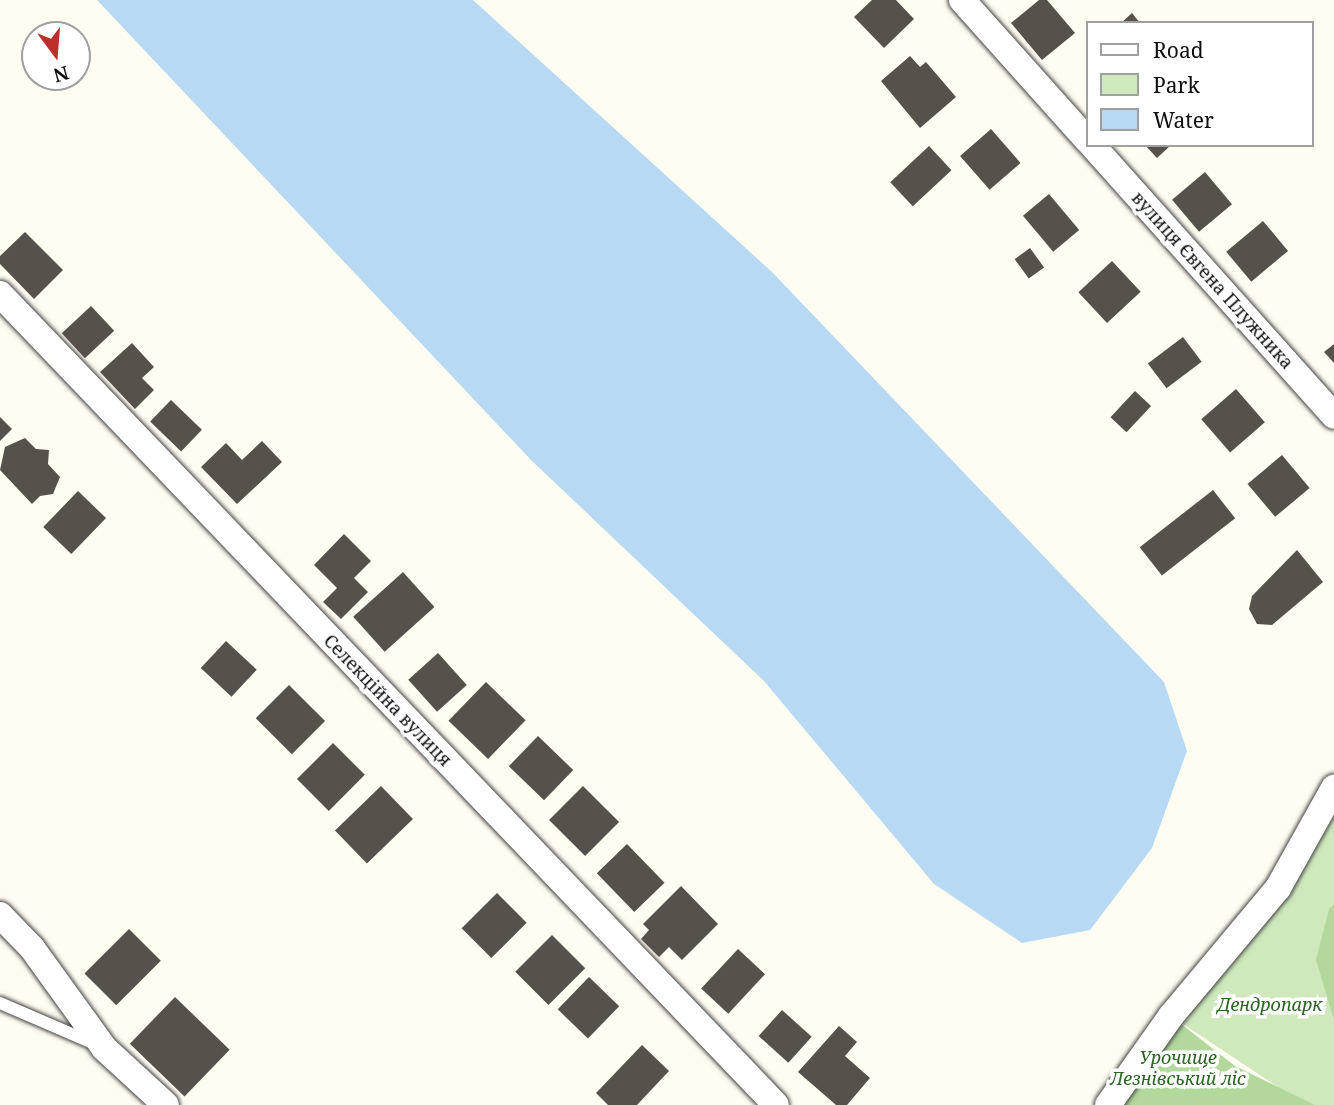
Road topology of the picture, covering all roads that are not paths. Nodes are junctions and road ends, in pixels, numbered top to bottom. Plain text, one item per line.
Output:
1 (962, 0) edge
2 (1086, 139) edge
3 (1094, 147) edge
4 (0, 294) edge
5 (1334, 415) edge
6 (1334, 788) edge
7 (0, 915) edge
8 (0, 1003) edge
9 (104, 1048) junction
10 (166, 1105) edge
11 (776, 1105) edge
12 (1108, 1105) edge

1 - 2 street
3 - 5 street, вулиця Євгена Плужника
4 - 11 street, Селекційна вулиця
6 - 12 street
7 - 9 street
8 - 9 lane
9 - 10 street

